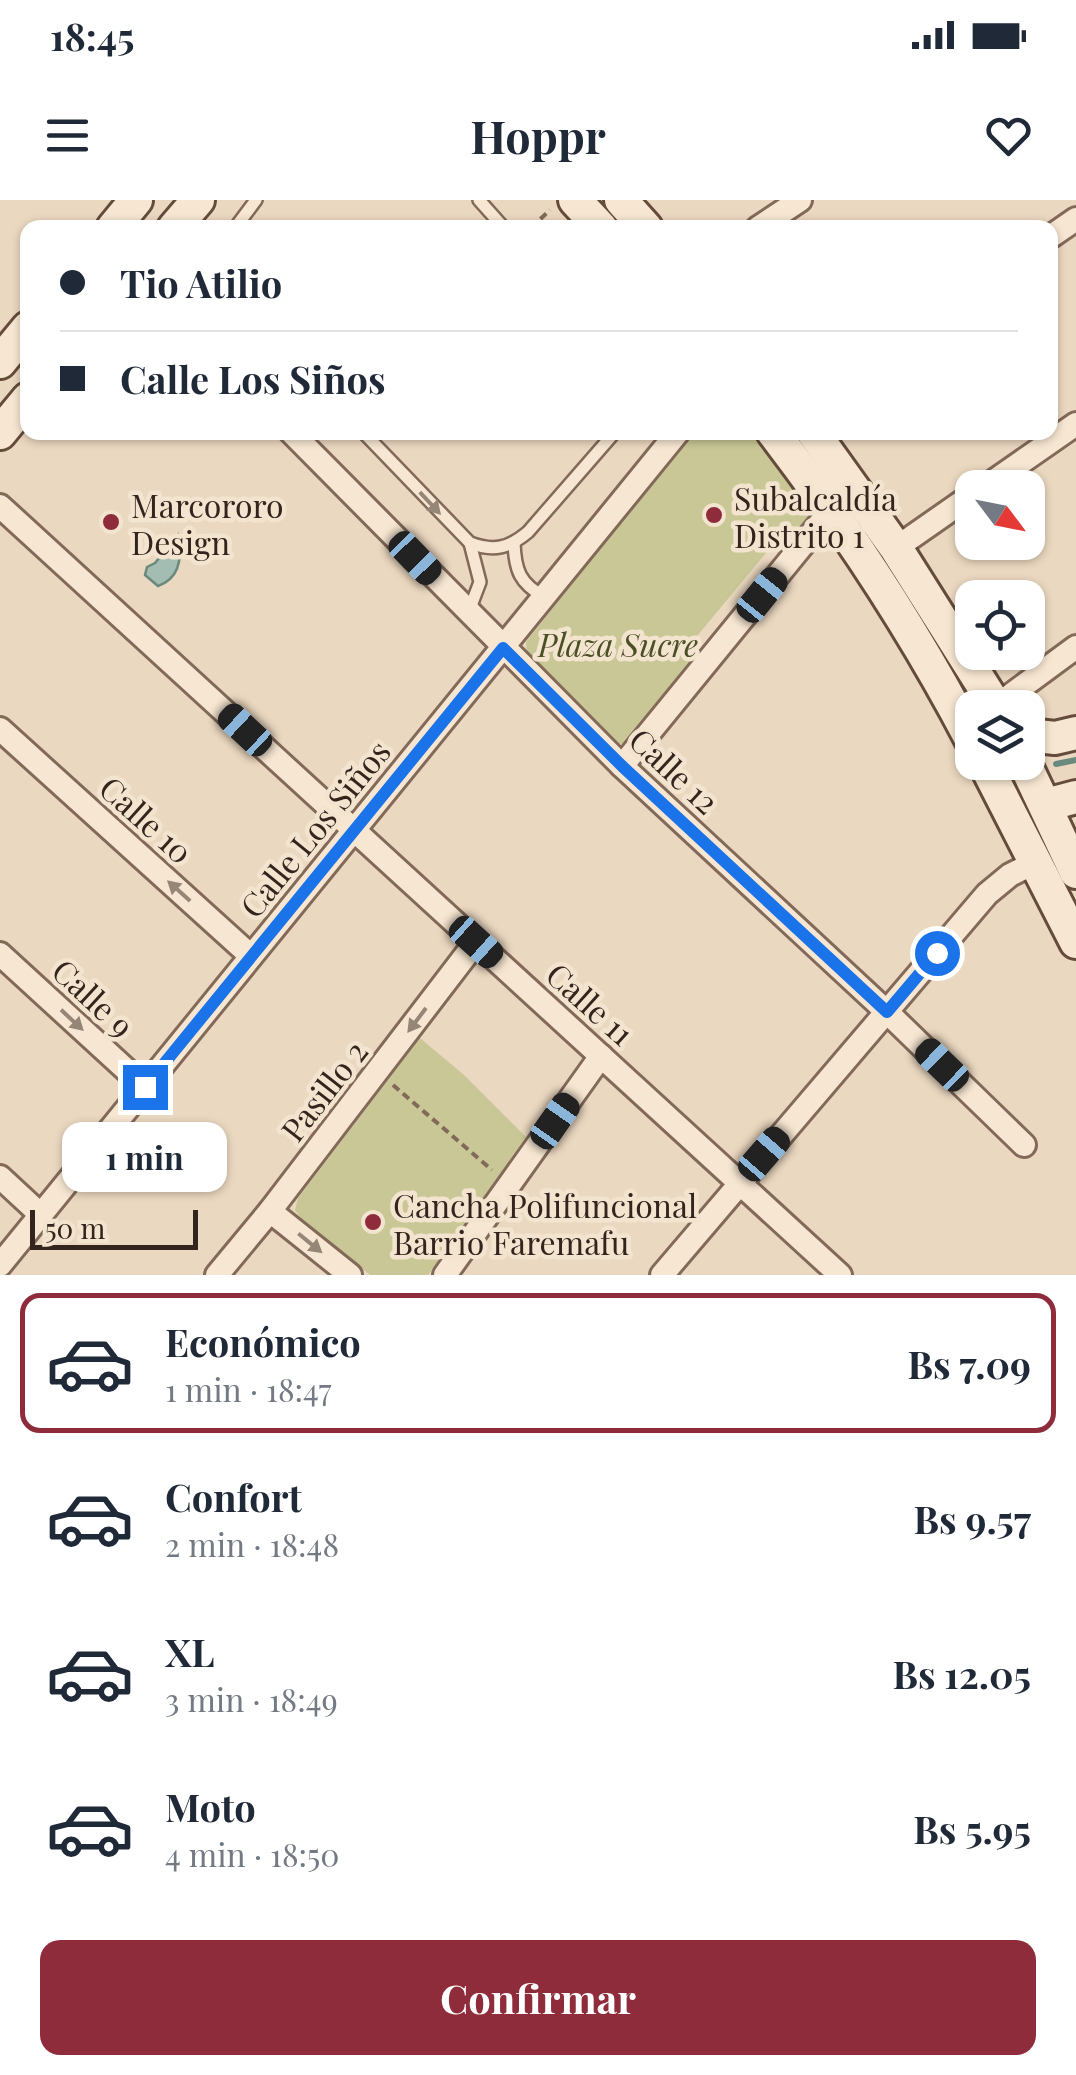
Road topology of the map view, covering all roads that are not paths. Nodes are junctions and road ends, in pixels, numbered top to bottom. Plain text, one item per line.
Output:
1 (136, 200) edge
2 (198, 200) edge
3 (479, 200) edge
4 (621, 200) edge
5 (800, 200) edge
6 (563, 205) edge
7 (119, 220) edge
8 (181, 220) edge
9 (497, 220) edge
10 (588, 220) edge
11 (639, 220) edge
12 (770, 220) edge
13 (20, 408) edge
14 (0, 432) edge
15 (299, 440) edge
16 (371, 440) edge
17 (607, 440) edge
18 (672, 440) edge
19 (779, 440) edge
20 (819, 440) edge
21 (1053, 440) edge
22 (1010, 470) edge
23 (0, 506) edge
24 (955, 507) edge
25 (831, 510) junction
26 (470, 543) junction
27 (514, 543) junction
28 (896, 548) junction
29 (544, 597) junction
30 (468, 612) junction
31 (1076, 647) edge
32 (503, 648) junction
33 (974, 690) edge
34 (979, 690) edge
35 (1014, 690) edge
36 (948, 694) junction
37 (955, 696) edge
38 (955, 708) edge
39 (0, 729) edge
40 (1076, 733) edge
41 (1045, 737) edge
42 (622, 766) junction
43 (999, 780) edge
44 (1010, 780) edge
45 (1041, 780) edge
46 (1061, 801) edge
47 (354, 830) junction
48 (1063, 857) edge
49 (1076, 898) edge
50 (476, 942) junction
51 (1076, 942) edge
52 (0, 954) edge
53 (251, 956) junction
54 (887, 1012) junction
55 (601, 1056) junction
56 (145, 1087) junction
57 (1024, 1145) dead end
58 (0, 1177) edge
59 (740, 1183) junction
60 (270, 1211) junction
61 (41, 1214) junction
62 (0, 1264) edge
63 (217, 1275) edge
64 (350, 1275) edge
65 (444, 1275) edge
66 (662, 1275) edge
67 (840, 1275) edge

1 - 7 main road
2 - 8 main road
3 - 9 lane
4 - 11 main road
5 - 12 street
6 - 10 main road
13 - 14 main road
15 - 30 street, Calle 12
16 -> 26 lane
17 - 27 lane
18 - 29 street, Calle Los Siños
19 - 25 main road
20 - 28 main road
21 - 22 street
23 - 47 street, Calle 11
24 - 28 street
25 - 33 main road
25 - 36 main road
25 - 42 street
26 - 27 lane
26 - 30 lane
27 - 29 lane
28 - 34 main road
29 - 32 street, Calle Los Siños
30 - 32 street, Calle 12
31 - 35 street
32 - 42 street, Calle 12
32 - 47 street, Calle Los Siños
36 - 37 main road
36 - 38 main road
53 -> 39 street, Calle 10
40 - 41 main road
42 - 54 street, Calle 12
43 - 48 main road
44 - 46 main road
45 - 46 main road
46 - 48 main road
47 - 50 street, Calle 11
47 - 53 street, Calle Los Siños
48 - 49 main road
48 - 51 main road
48 - 54 street
50 - 55 street, Calle 11
50 -> 60 street, Pasillo 2
52 -> 56 street, Calle 9
53 - 56 street, Calle Los Siños
54 - 57 street, Calle 12
54 - 59 street
55 - 59 street, Calle 11
55 - 65 street
56 - 61 street, Calle Los Siños
58 - 61 street
59 - 66 street
59 - 67 street, Calle 11
60 - 63 street, Pasillo 2
60 -> 64 street
61 - 62 street, Calle Los Siños

